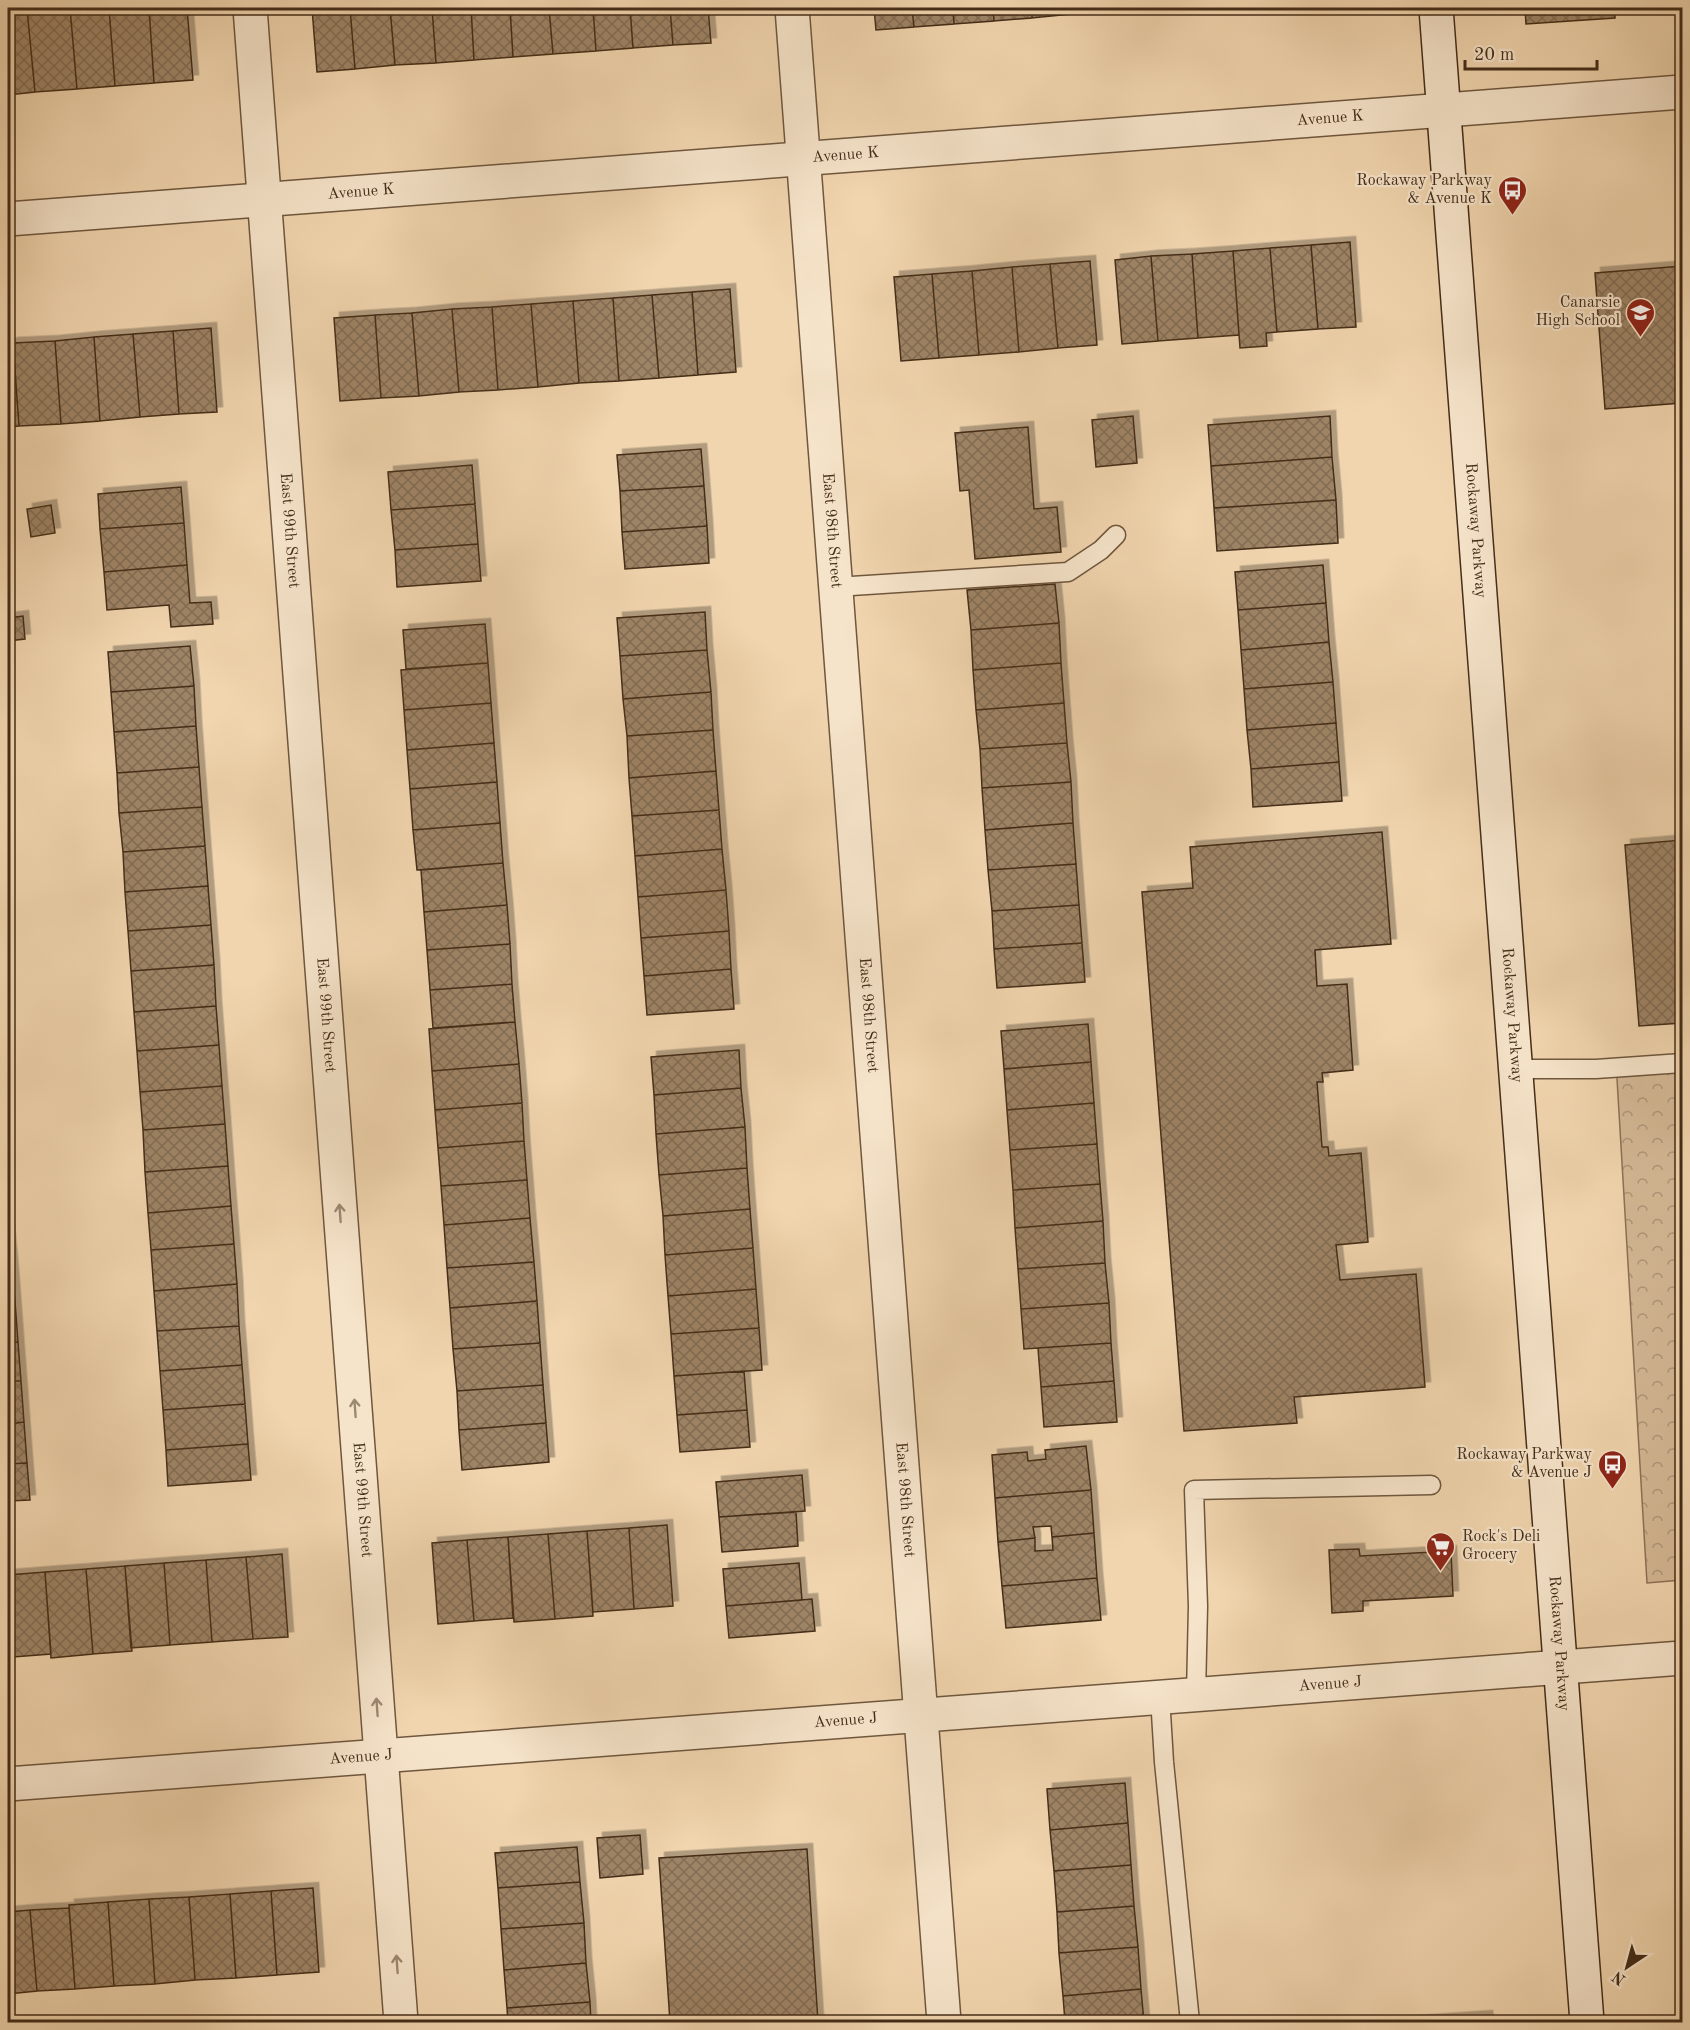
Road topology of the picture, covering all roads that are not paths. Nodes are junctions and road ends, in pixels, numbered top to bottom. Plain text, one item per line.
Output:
1 (250, 8) edge
2 (792, 8) edge
3 (1436, 8) edge
4 (1683, 93) edge
5 (1443, 112) junction
6 (804, 159) junction
7 (264, 200) junction
8 (8, 219) edge
9 (1116, 535) dead end
10 (836, 587) junction
11 (1683, 1063) edge
12 (1515, 1069) junction
13 (1431, 1485) dead end
14 (1683, 1658) edge
15 (1560, 1667) junction
16 (1196, 1695) junction
17 (1160, 1697) junction
18 (921, 1715) junction
19 (381, 1756) junction
20 (8, 1784) edge
21 (401, 2022) edge
22 (944, 2022) edge
23 (1190, 2022) edge
24 (1587, 2022) edge

1 - 7 street, East 99th Street
2 - 6 street, East 98th Street
3 - 5 street, Rockaway Parkway
4 - 5 street, Avenue K
5 - 6 street, Avenue K
5 - 12 street, Rockaway Parkway
6 - 7 street, Avenue K
6 - 10 street, East 98th Street
7 - 8 street, Avenue K
19 -> 7 street, East 99th Street
9 - 10 lane
10 - 18 street, East 98th Street
11 - 12 lane
12 - 15 street, Rockaway Parkway
13 - 16 lane
14 - 15 street, Avenue J
15 - 16 street, Avenue J
15 - 24 street, Rockaway Parkway
16 - 17 street, Avenue J
17 - 18 street, Avenue J
17 - 23 lane
18 - 19 street, Avenue J
18 - 22 street, East 98th Street
19 - 20 street, Avenue J
21 -> 19 street, East 99th Street

